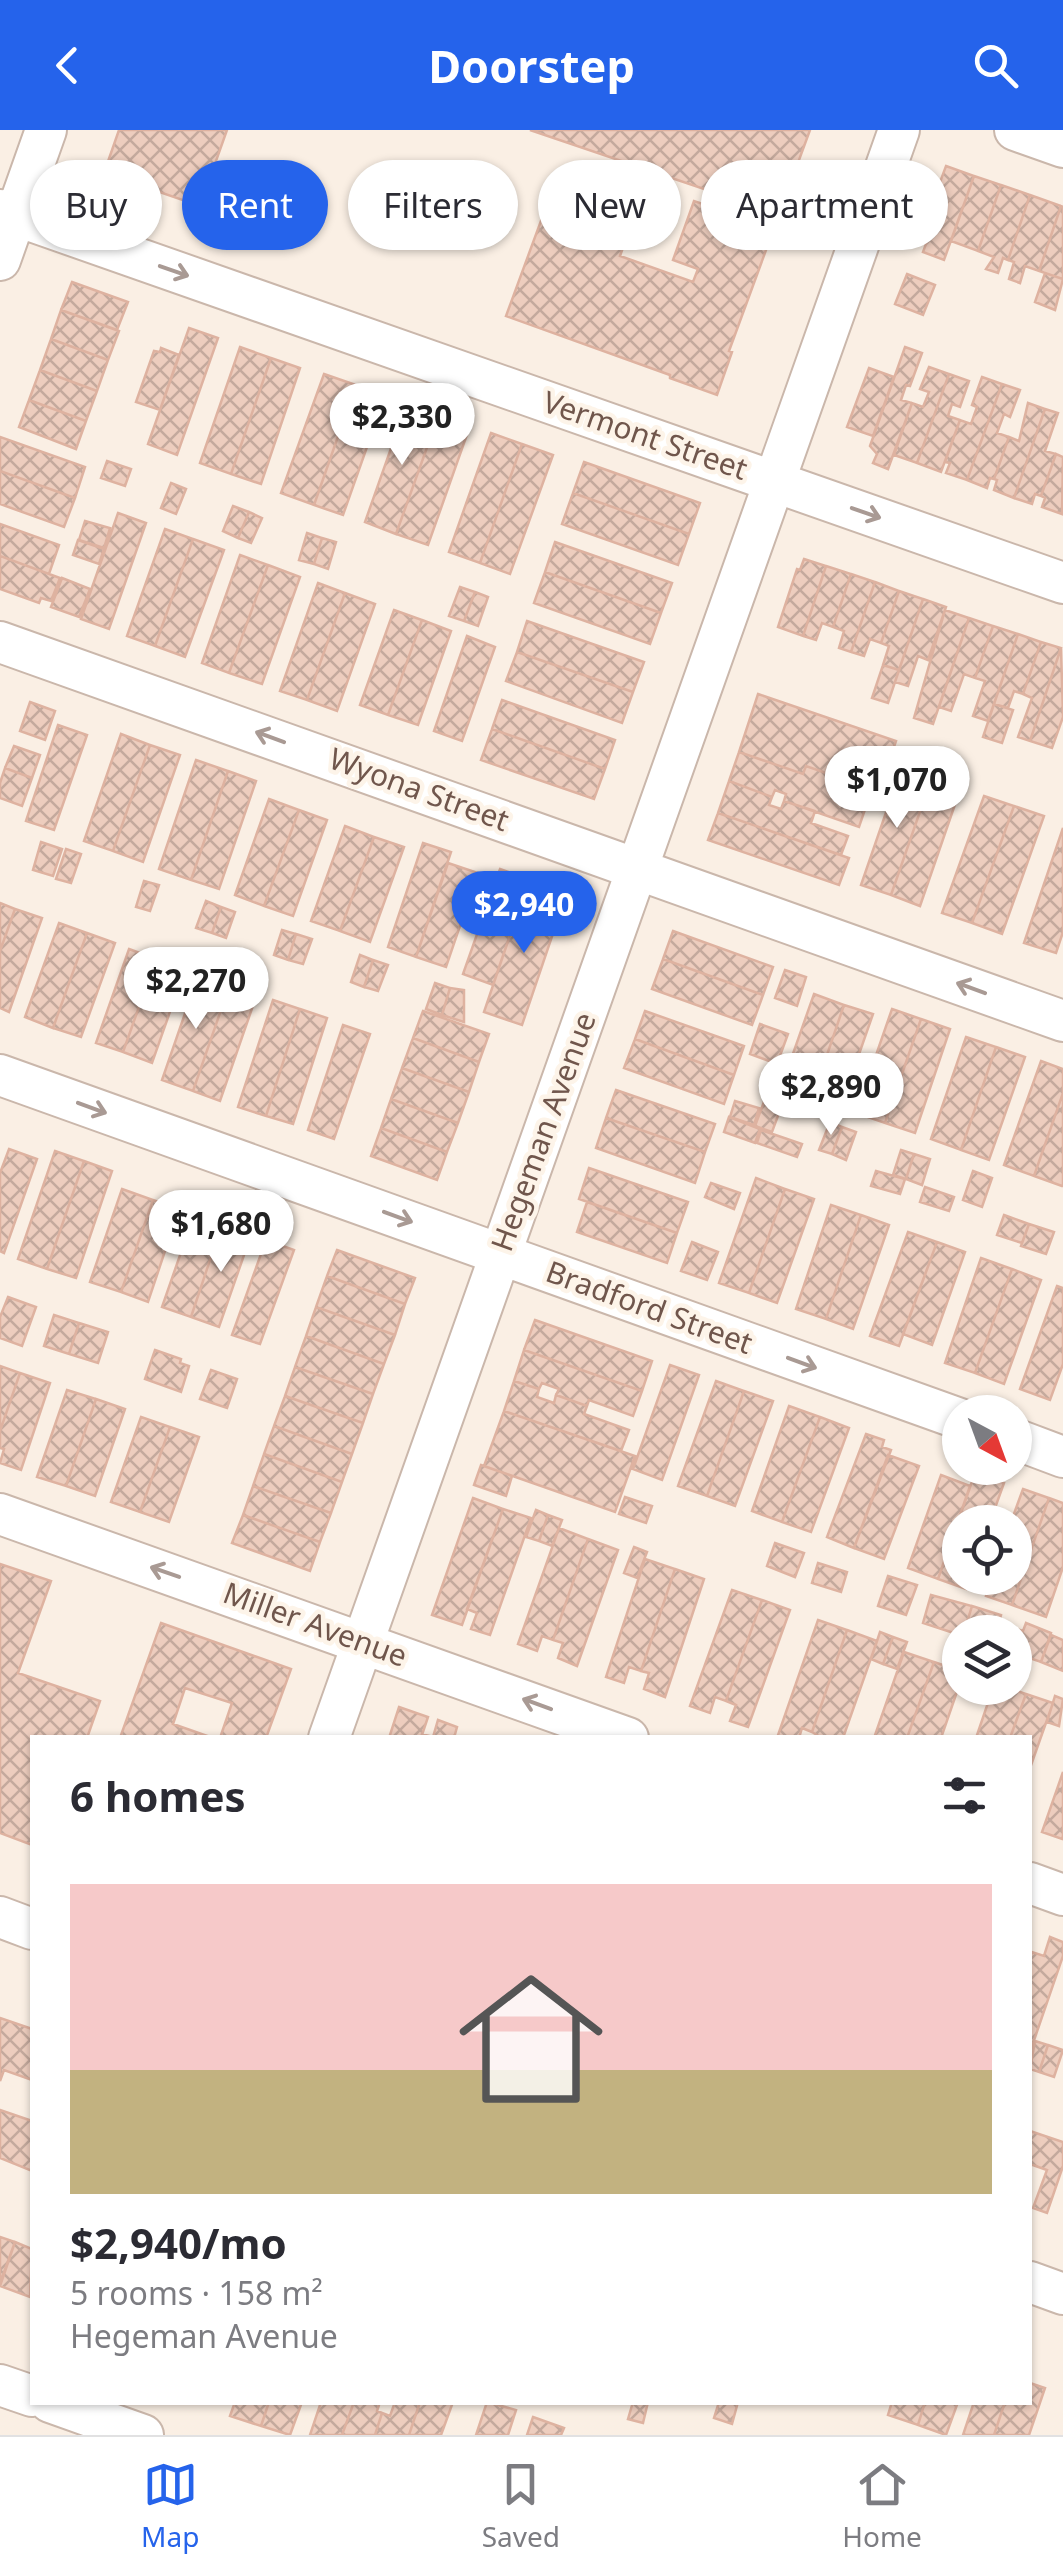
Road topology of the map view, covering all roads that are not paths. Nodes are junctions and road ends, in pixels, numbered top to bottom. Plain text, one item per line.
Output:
1 (46, 130) edge
2 (899, 130) edge
3 (1015, 130) edge
4 (1063, 147) edge
5 (8, 213) edge
6 (0, 260) edge
7 (774, 481) junction
8 (1063, 582) edge
9 (0, 642) edge
10 (638, 868) junction
11 (1063, 1021) edge
12 (0, 1075) edge
13 (500, 1254) junction
14 (942, 1414) edge
15 (1032, 1445) edge
16 (1063, 1456) edge
17 (0, 1514) edge
18 (363, 1641) junction
19 (330, 1735) edge
20 (620, 1735) edge
21 (1032, 1884) edge
22 (1063, 1895) edge
23 (0, 1917) edge
24 (30, 1927) edge
25 (1032, 2283) edge
26 (1063, 2294) edge
27 (0, 2385) edge
28 (30, 2395) edge
29 (57, 2405) edge
30 (89, 2418) edge
31 (143, 2435) edge

1 - 5 street
2 - 7 street, Hegeman Avenue
3 - 4 street
5 - 6 street
5 -> 7 street, Vermont Street
7 -> 8 street, Vermont Street
7 - 10 street, Hegeman Avenue
10 -> 9 street, Wyona Street
11 -> 10 street, Wyona Street
10 - 13 street, Hegeman Avenue
12 -> 13 street, Bradford Street
13 -> 14 street, Bradford Street
13 - 18 street, Hegeman Avenue
15 - 16 street
18 -> 17 street, Miller Avenue
18 - 19 street, Hegeman Avenue
20 -> 18 street, Miller Avenue
21 - 22 street
23 - 24 street
25 - 26 street
27 - 28 street
29 - 30 street
30 - 31 street

